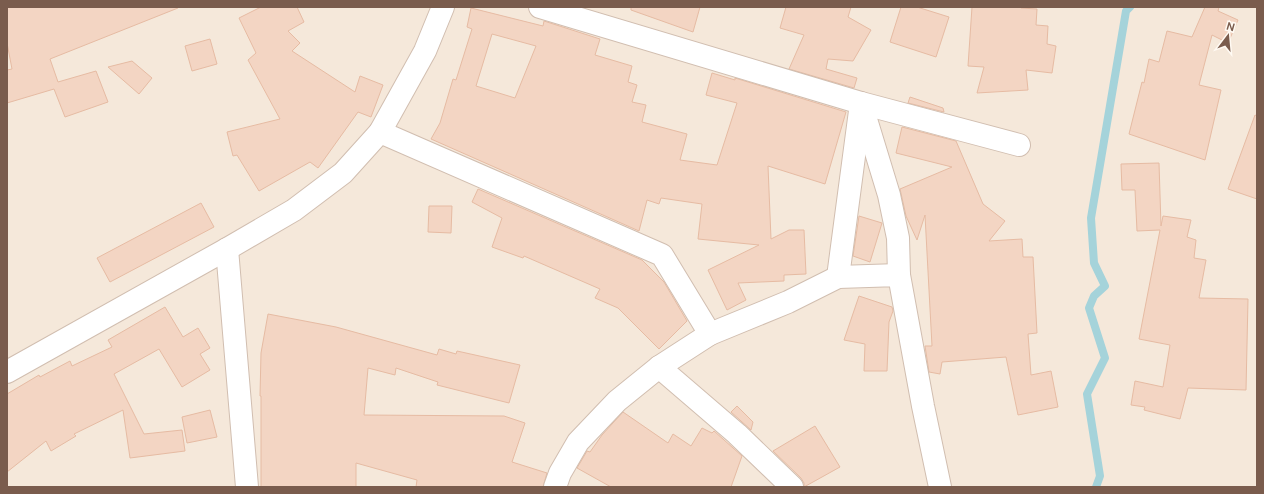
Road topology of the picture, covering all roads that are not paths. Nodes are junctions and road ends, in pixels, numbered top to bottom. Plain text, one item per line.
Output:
1 (442, 7) edge
2 (540, 7) edge
3 (861, 103) junction
4 (380, 132) junction
5 (1019, 145) dead end
6 (227, 250) junction
7 (899, 275) junction
8 (838, 276) junction
9 (710, 334) junction
10 (659, 367) junction
11 (7, 372) edge
12 (247, 487) edge
13 (555, 487) edge
14 (792, 487) edge
15 (940, 487) edge

1 - 4 street
2 - 3 street
3 - 5 street
3 - 7 street
3 - 8 street
4 - 6 street
4 - 9 street
6 - 11 street
6 - 12 street
7 - 8 street
7 - 15 street
8 - 9 street
9 - 10 street
10 - 13 street
10 - 14 street

